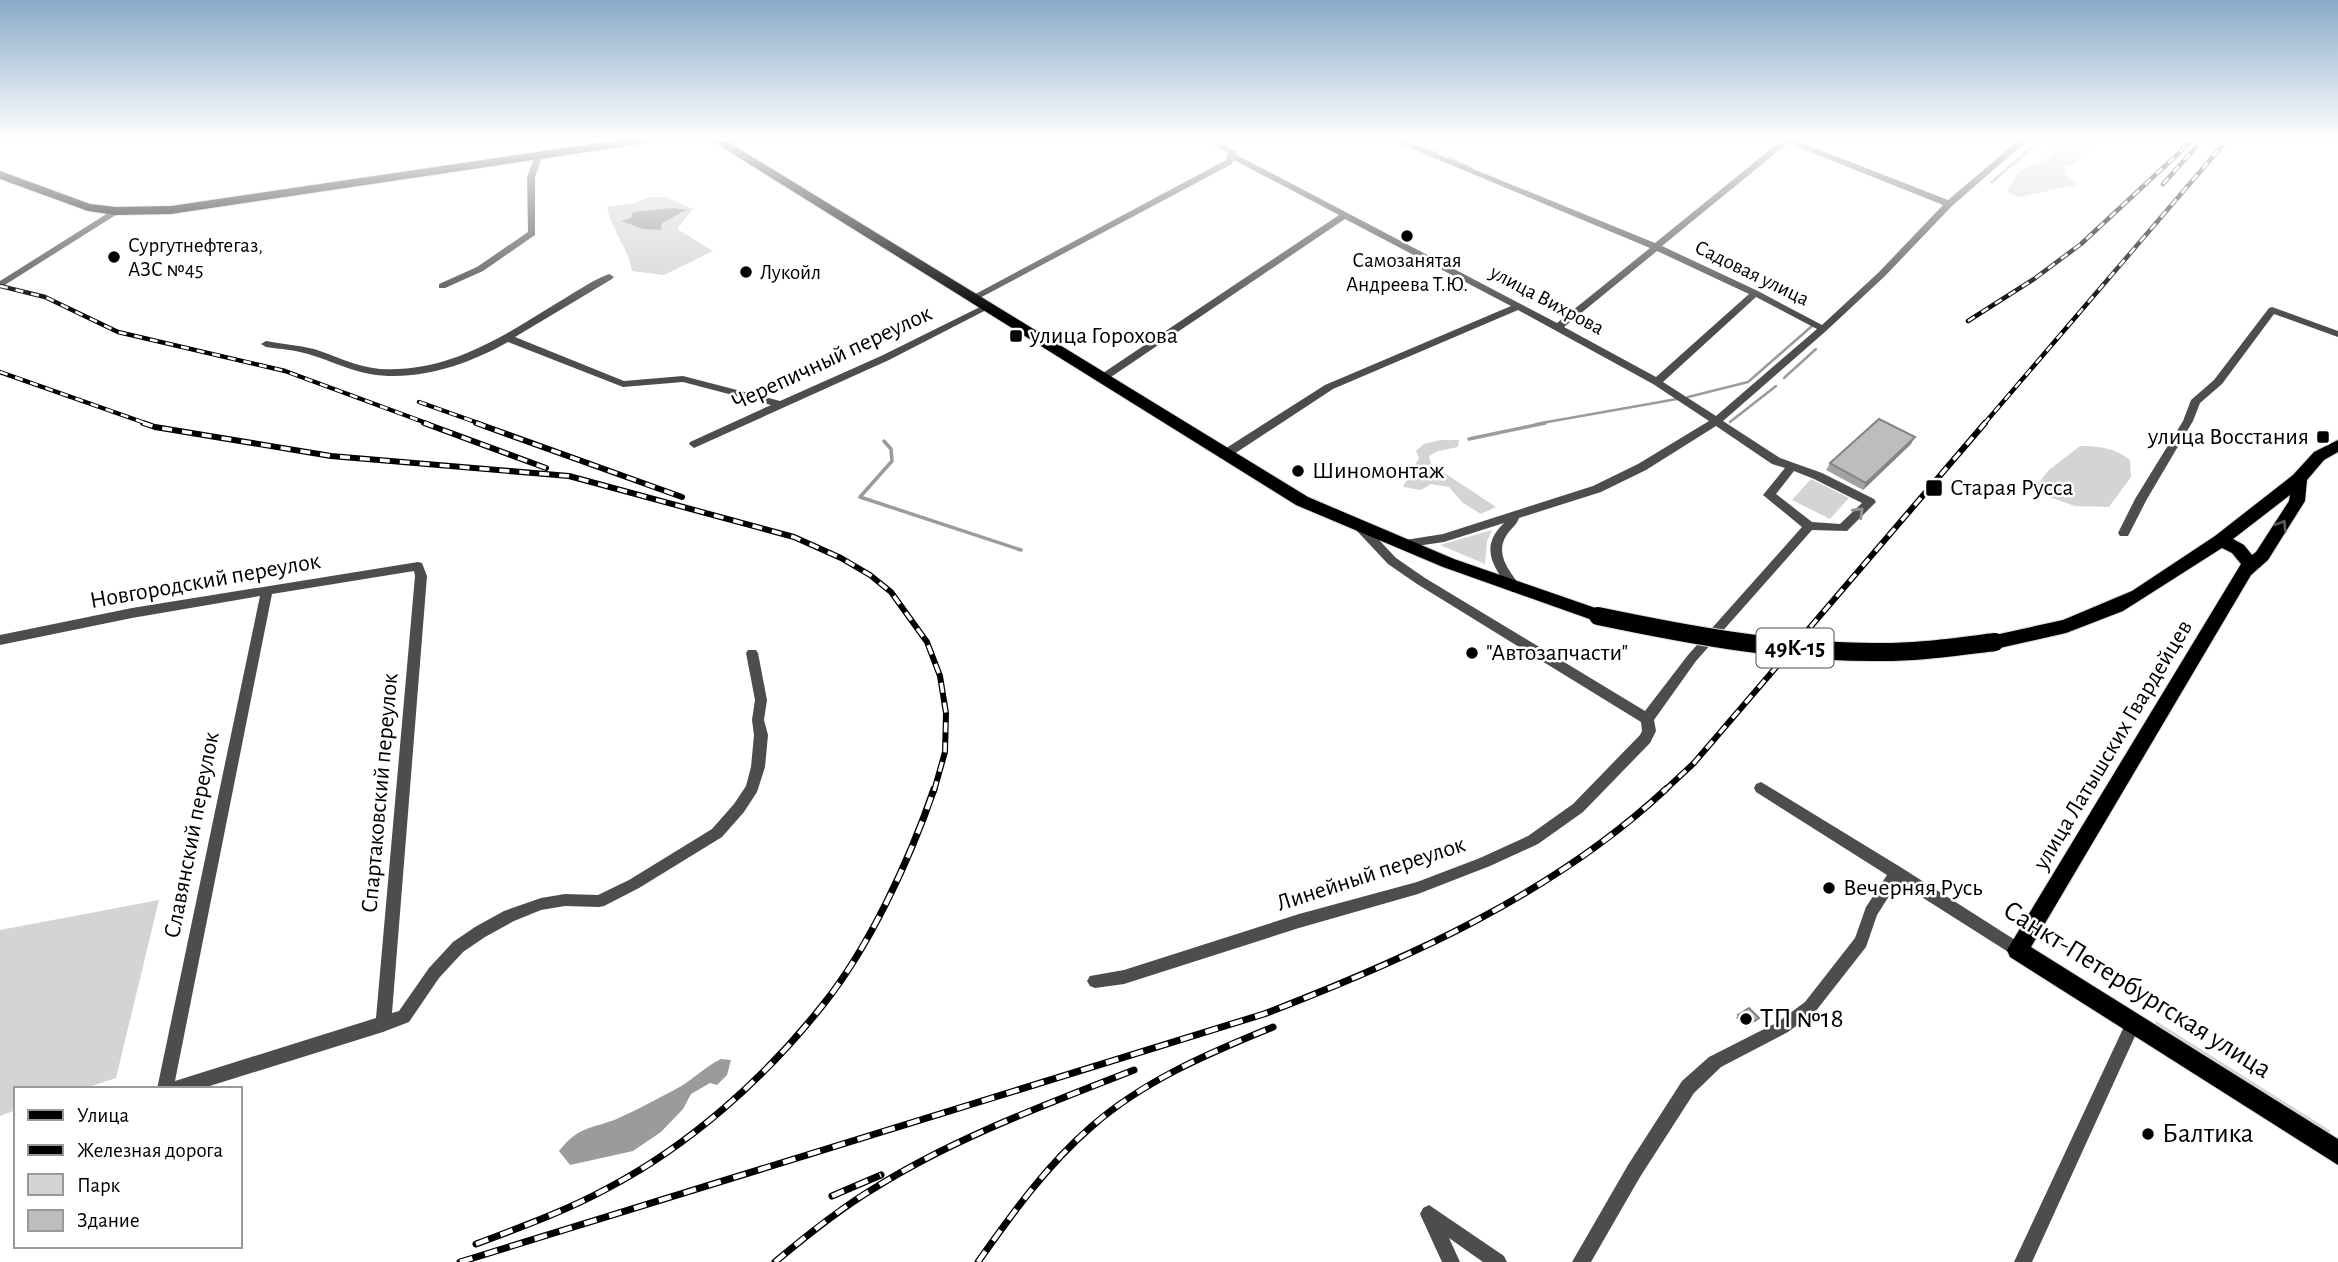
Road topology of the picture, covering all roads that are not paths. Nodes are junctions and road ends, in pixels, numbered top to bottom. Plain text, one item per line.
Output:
1 (59, 198) edge
2 (254, 198) edge
3 (531, 198) edge
4 (816, 198) edge
5 (1161, 198) edge
6 (1313, 198) edge
7 (1536, 198) edge
8 (1716, 198) edge
9 (1934, 198) edge
10 (1956, 198) edge
11 (1949, 204) junction
12 (116, 211) junction
13 (1345, 215) junction
14 (1656, 247) junction
15 (609, 277) dead end
16 (0, 285) edge
17 (442, 286) dead end
18 (1755, 293) junction
19 (973, 298) junction
20 (987, 306) junction
21 (1519, 306) junction
22 (1558, 327) junction
23 (1823, 330) junction
24 (2338, 334) edge
25 (510, 339) junction
26 (266, 344) dead end
27 (1101, 379) junction
28 (1657, 382) junction
29 (782, 405) junction
30 (1716, 422) junction
31 (694, 444) dead end
32 (2338, 445) edge
33 (1224, 455) junction
34 (1791, 468) junction
35 (2299, 479) junction
36 (1520, 515) junction
37 (1809, 526) junction
38 (1361, 528) junction
39 (2124, 533) dead end
40 (2221, 540) junction
41 (1399, 545) junction
42 (2250, 564) junction
43 (418, 566) joint
44 (1516, 589) junction
45 (267, 591) junction
46 (0, 640) edge
47 (752, 653) dead end
48 (1647, 719) junction
49 (1761, 788) dead end
50 (1896, 872) junction
51 (2018, 950) junction
52 (1095, 981) dead end
53 (2133, 1023) junction
54 (383, 1025) junction
55 (165, 1087) edge
56 (181, 1087) edge
57 (2338, 1153) edge
58 (1451, 1262) edge
59 (1498, 1262) edge
60 (1581, 1262) edge
61 (2023, 1262) edge

1 - 12 main road
2 - 12 main road
3 - 17 street
4 - 19 main road, 49К-15
5 - 19 street
6 - 13 street, улица Вихрова
7 - 14 street, Садовая улица
8 - 14 street
9 - 11 street
10 - 11 street
11 - 23 street
12 - 16 street
13 - 21 street, улица Вихрова
13 - 27 street
14 - 18 street, Садовая улица
14 - 22 street
15 - 25 street
18 - 23 street, Садовая улица
18 - 28 street
19 - 20 main road, 49К-15
20 - 27 main road, 49К-15
20 - 29 street, Черепичный переулок
21 - 22 street, улица Вихрова
21 - 33 street
22 - 28 street, улица Вихрова
23 - 30 street
24 - 39 street
25 - 26 street
25 - 29 street
27 - 33 main road, 49К-15
28 - 30 street, улица Вихрова
29 - 31 street, Черепичный переулок
30 - 34 street, улица Вихрова
30 - 36 street
32 - 35 main road, 49К-15
33 - 38 main road, 49К-15
34 - 37 street
37 -> 34 street, улица Вихрова
35 - 40 main road, 49К-15
42 -> 35 main road, улица Латышских Гвардейцев
36 - 41 street
36 - 44 street
37 - 48 street, Линейный переулок
38 - 41 main road, 49К-15
38 - 48 street
40 - 42 main road
40 - 44 main road, 49К-15, bridge
41 - 44 main road, 49К-15
42 - 51 main road, улица Латышских Гвардейцев
43 - 45 street, Новгородский переулок
43 - 54 street, Спартаковский переулок
45 - 46 street, Новгородский переулок
45 - 55 street, Славянский переулок
47 - 54 street
48 - 52 street, Линейный переулок
49 - 50 street, Санкт-Петербургская улица
50 - 51 street, Санкт-Петербургская улица
50 - 60 street
51 - 53 main road, Санкт-Петербургская улица
53 - 57 main road, Санкт-Петербургская улица
53 - 61 street
54 - 56 street
58 - 59 street

